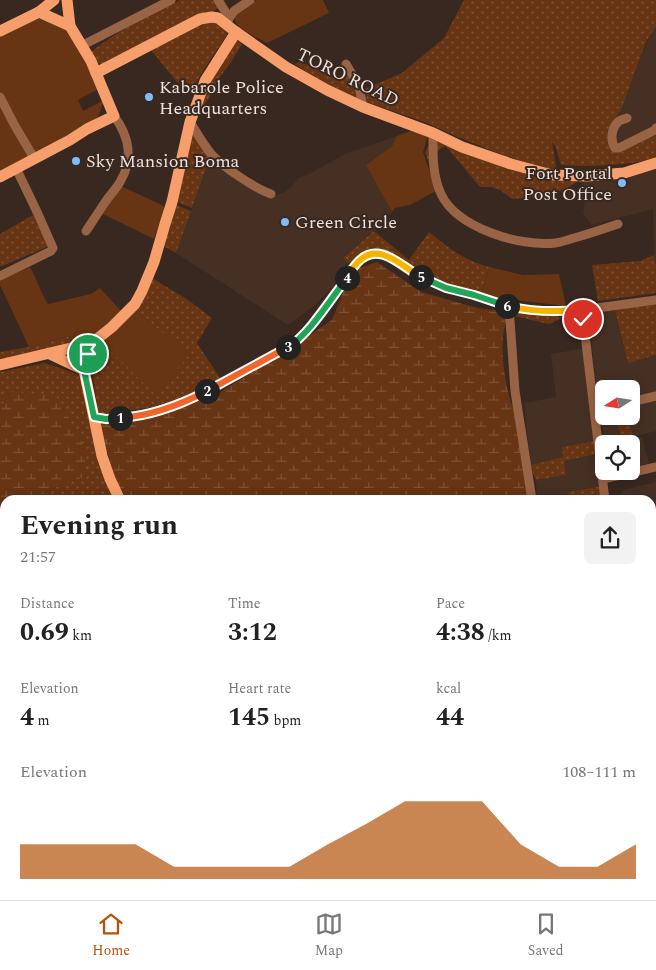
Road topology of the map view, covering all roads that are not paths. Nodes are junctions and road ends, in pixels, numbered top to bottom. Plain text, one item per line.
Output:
1 (54, 0) edge
2 (66, 0) edge
3 (171, 0) edge
4 (218, 0) edge
5 (250, 0) edge
6 (39, 12) junction
7 (226, 23) junction
8 (70, 26) junction
9 (0, 31) edge
10 (236, 32) junction
11 (83, 46) junction
12 (346, 64) dead end
13 (96, 73) junction
14 (0, 98) edge
15 (363, 107) junction
16 (114, 116) junction
17 (627, 118) dead end
18 (190, 122) junction
19 (656, 128) edge
20 (433, 133) junction
21 (34, 158) junction
22 (656, 163) edge
23 (16, 168) junction
24 (0, 177) edge
25 (271, 194) dead end
26 (618, 224) dead end
27 (86, 231) dead end
28 (0, 276) edge
29 (656, 300) edge
30 (509, 306) junction
31 (582, 310) junction
32 (92, 343) junction
33 (50, 354) junction
34 (0, 365) edge
35 (84, 370) junction
36 (595, 387) edge
37 (656, 396) edge
38 (640, 400) edge
39 (94, 417) junction
40 (656, 467) edge
41 (640, 471) edge
42 (603, 480) edge
43 (118, 495) edge
44 (531, 495) edge
45 (605, 495) edge

1 - 6 main road
2 - 8 main road
3 - 11 street
4 - 7 street
5 - 7 street
6 - 8 main road
6 - 9 main road
7 - 10 main road, TORO ROAD
7 - 13 main road
8 - 11 main road
10 - 15 main road, TORO ROAD
10 - 18 main road
11 - 13 main road
12 - 15 street
13 - 16 main road
14 - 21 street
15 - 20 main road, TORO ROAD
16 - 21 main road
16 - 27 street
17 - 19 street
18 - 25 street
18 - 32 main road
20 - 22 main road, TORO ROAD
20 - 26 street
21 - 23 main road
23 - 24 main road
23 - 28 street
29 - 31 street
30 - 31 street
30 - 39 street
30 - 44 street
31 - 36 street
32 - 33 main road
32 - 35 main road
33 - 34 main road
33 - 35 main road
35 - 39 main road
37 - 38 street
39 - 43 main road
40 - 41 street
42 - 45 street

